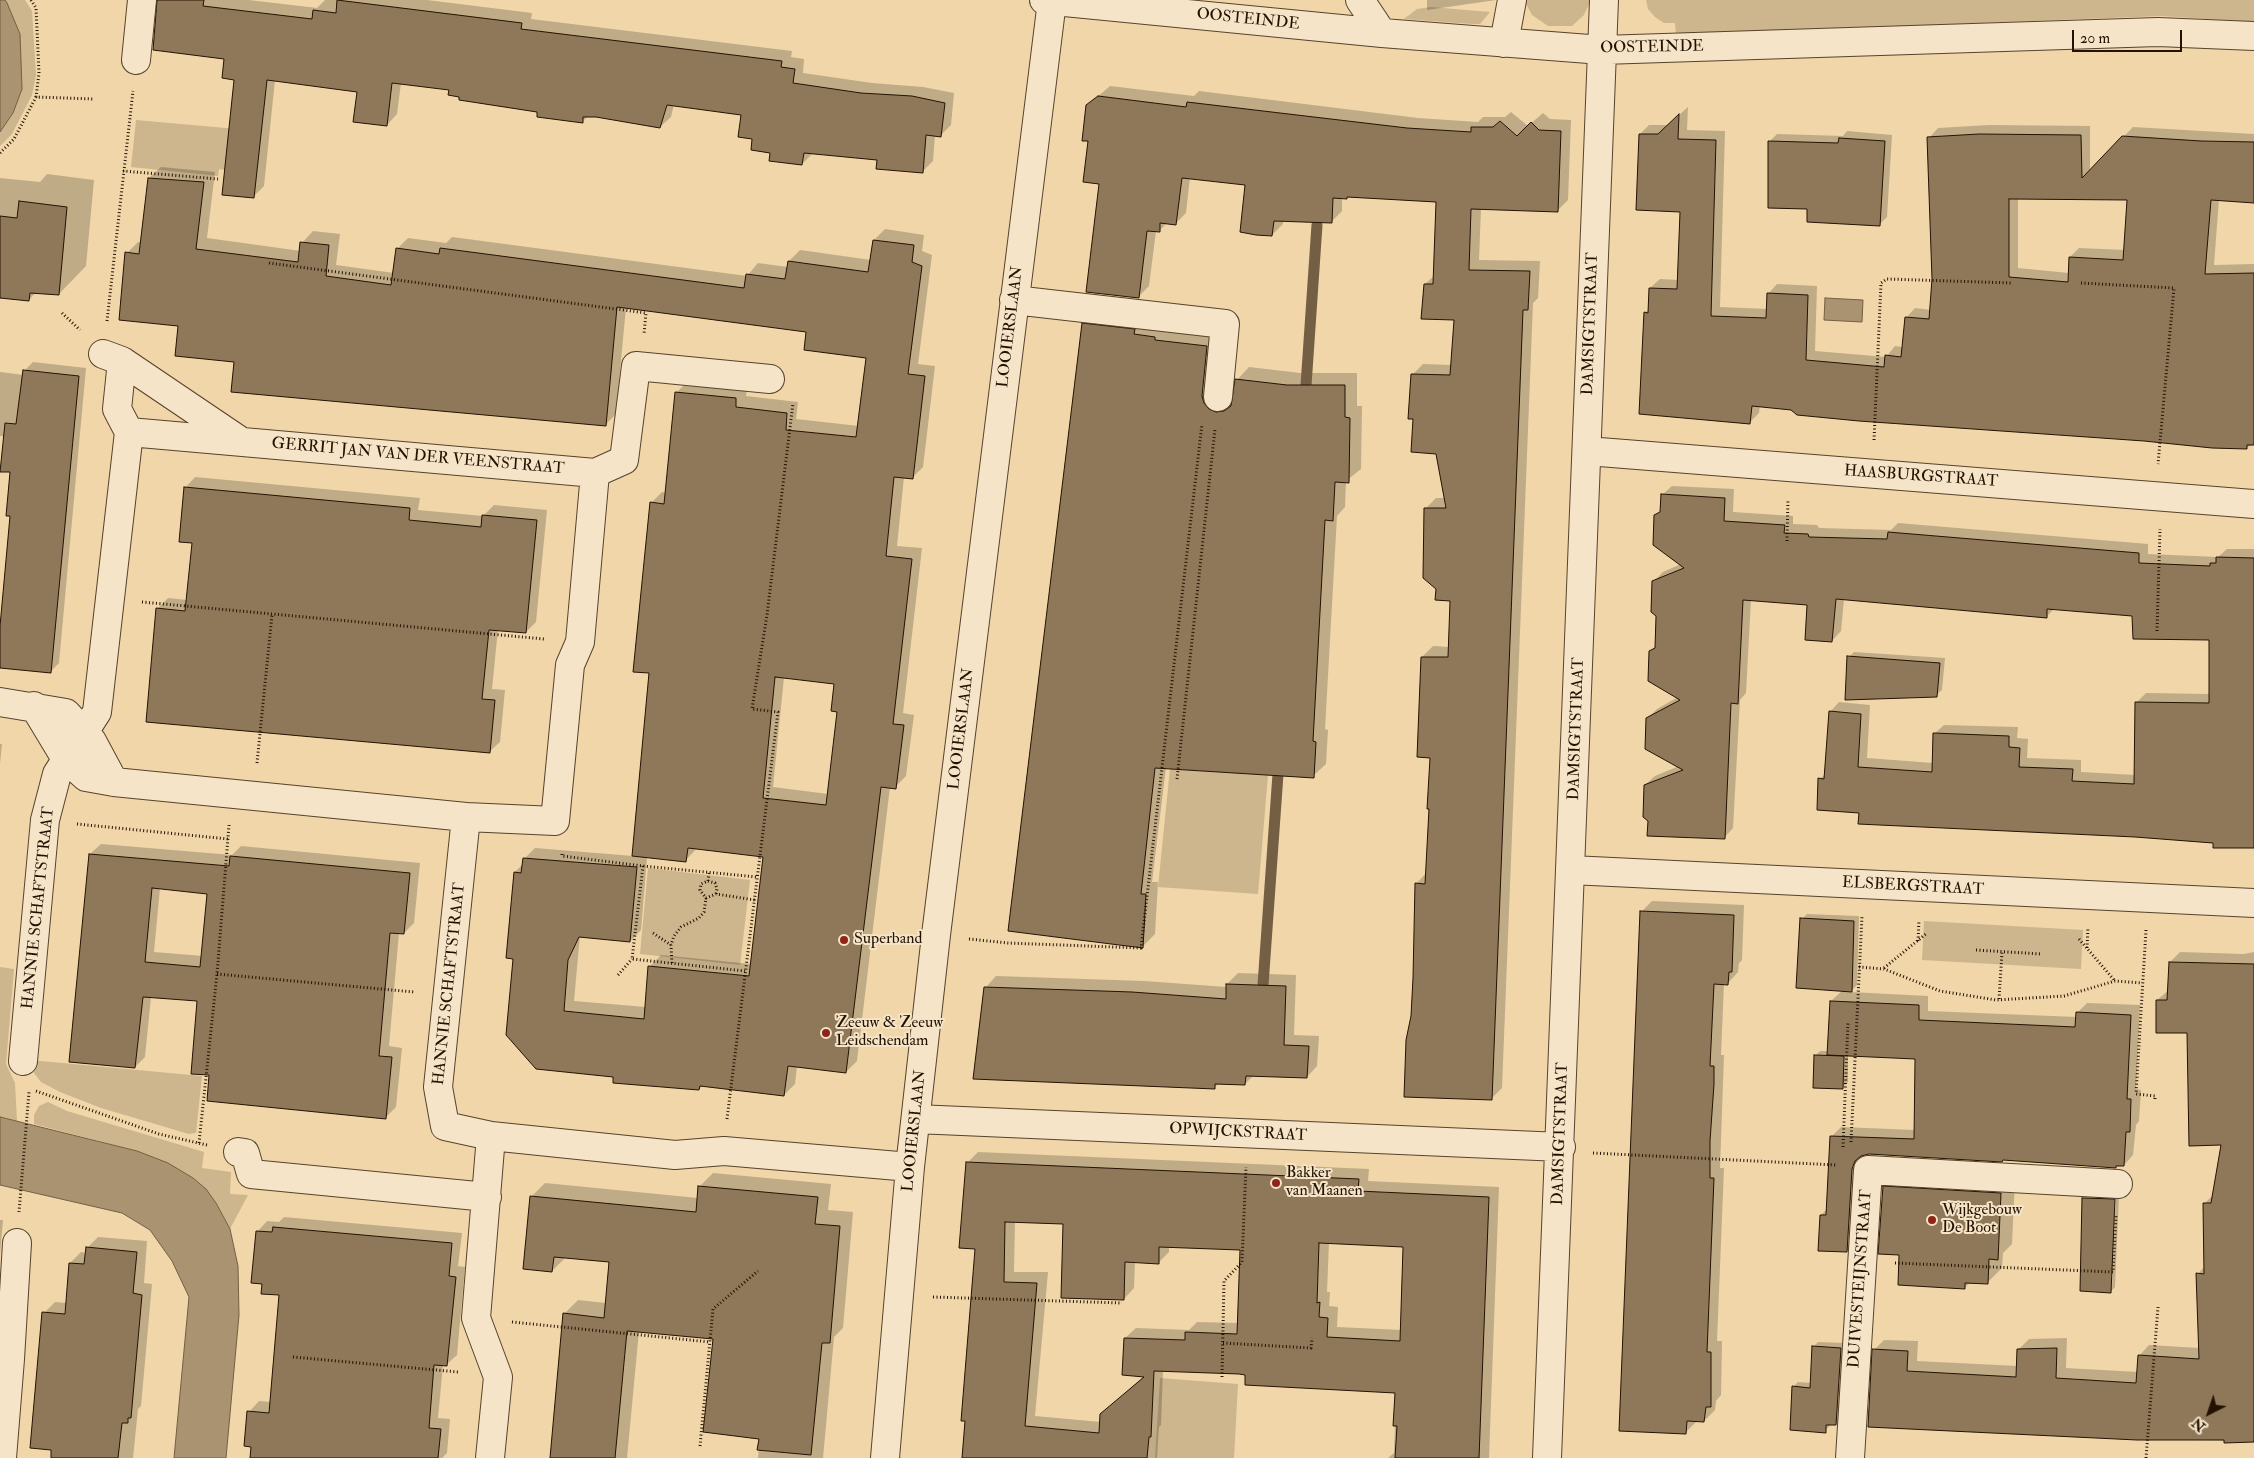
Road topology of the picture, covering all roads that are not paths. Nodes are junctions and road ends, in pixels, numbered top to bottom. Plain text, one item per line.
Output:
1 (142, 0) edge
2 (1048, 0) edge
3 (1360, 0) edge
4 (1512, 0) edge
5 (1604, 0) edge
6 (1382, 33) junction
7 (2254, 36) edge
8 (1504, 43) junction
9 (1602, 50) junction
10 (136, 60) road end
11 (1014, 300) junction
12 (770, 378) road end
13 (1210, 407) road end
14 (129, 432) junction
15 (240, 441) junction
16 (1587, 451) junction
17 (595, 473) junction
18 (2254, 504) edge
19 (0, 702) edge
20 (34, 706) junction
21 (84, 731) junction
22 (66, 759) junction
23 (114, 782) junction
24 (466, 817) junction
25 (1571, 870) junction
26 (2254, 903) edge
27 (23, 1061) dead end
28 (916, 1119) junction
29 (491, 1136) junction
30 (1561, 1147) junction
31 (238, 1152) road end
32 (910, 1167) junction
33 (2118, 1184) road end
34 (486, 1197) junction
35 (17, 1243) dead end
36 (5, 1358) edge
37 (2, 1458) edge
38 (490, 1458) edge
39 (885, 1458) edge
40 (1547, 1458) edge
41 (1850, 1458) edge

1 - 10 street
2 - 6 street, OOSTEINDE
2 - 11 street, LOOIERSLAAN
3 - 6 street
4 - 8 street
5 - 9 street, DAMSIGTSTRAAT
6 - 8 street, OOSTEINDE
7 - 9 street, OOSTEINDE
8 - 9 street, OOSTEINDE
9 - 16 street, DAMSIGTSTRAAT
11 - 13 street
11 - 28 street, LOOIERSLAAN
12 - 17 street, GERRIT JAN VAN DER VEENSTRAAT
14 - 15 street, GERRIT JAN VAN DER VEENSTRAAT
14 - 15 street, GERRIT JAN VAN DER VEENSTRAAT
14 - 21 street
15 - 17 street, GERRIT JAN VAN DER VEENSTRAAT
16 - 18 street, HAASBURGSTRAAT
16 - 25 street, DAMSIGTSTRAAT
17 - 24 street
19 - 20 street
20 - 21 street
20 - 22 street
21 - 22 street, HANNIE SCHAFTSTRAAT
21 - 23 street
22 - 23 street
22 - 27 street, HANNIE SCHAFTSTRAAT
23 - 24 street
24 - 29 street, HANNIE SCHAFTSTRAAT
25 - 26 street, ELSBERGSTRAAT
25 - 30 street, DAMSIGTSTRAAT
28 - 30 street, OPWIJCKSTRAAT
28 - 32 street, LOOIERSLAAN
29 - 32 street, HANNIE SCHAFTSTRAAT
29 - 34 street
30 - 40 street, DAMSIGTSTRAAT
31 - 34 street
32 - 39 street, LOOIERSLAAN
33 - 41 street, DUIVESTEIJNSTRAAT
34 - 38 street
35 - 36 street
36 - 37 street

